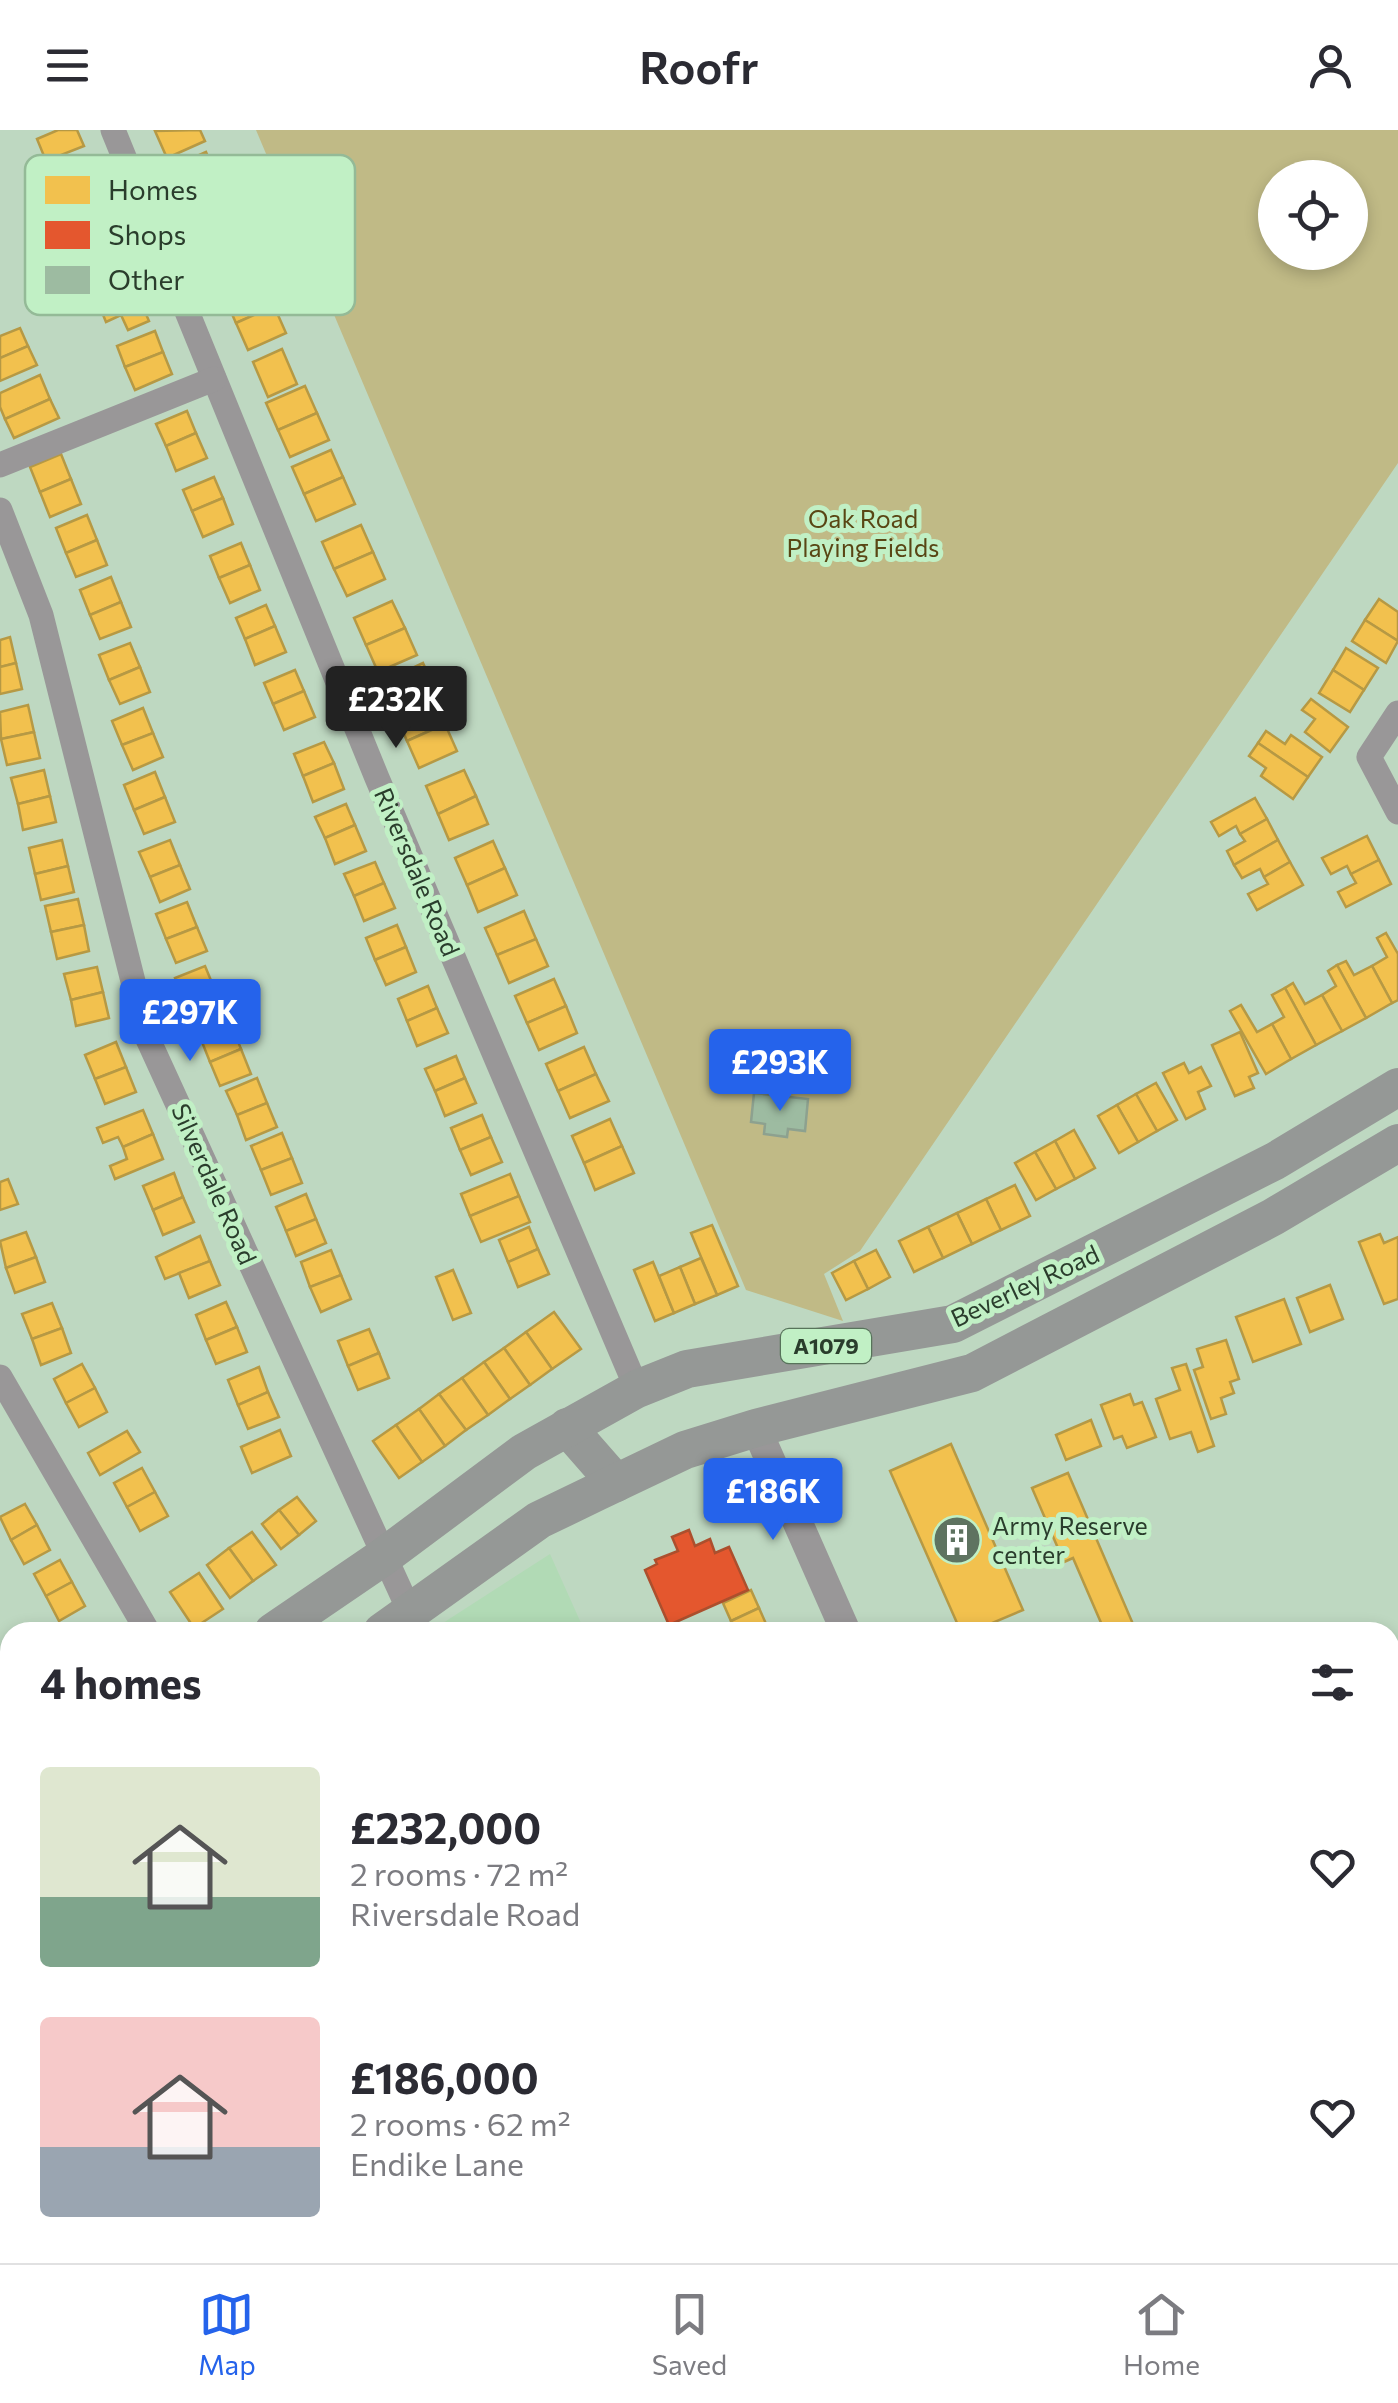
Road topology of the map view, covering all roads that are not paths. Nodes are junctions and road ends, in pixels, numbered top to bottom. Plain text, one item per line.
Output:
1 (112, 130) edge
2 (122, 155) edge
3 (188, 315) edge
4 (214, 379) junction
5 (0, 464) edge
6 (0, 510) edge
7 (1398, 713) edge
8 (1398, 812) edge
9 (1398, 1088) edge
10 (1398, 1144) edge
11 (1146, 1228) junction
12 (1167, 1272) junction
13 (0, 1377) edge
14 (637, 1388) junction
15 (567, 1427) junction
16 (756, 1428) junction
17 (616, 1483) junction
18 (383, 1557) junction
19 (142, 1622) edge
20 (288, 1622) edge
21 (396, 1622) edge
22 (842, 1622) edge

1 - 2 street, Riversdale Road
3 - 4 street, Riversdale Road
4 - 5 street
4 - 14 street, Riversdale Road
6 - 18 street, Silverdale Road
7 - 8 street
9 - 11 main road, Beverley Road / A1079
10 - 12 main road, Beverley Road / A1079
11 - 12 main road
11 - 14 main road, Beverley Road / A1079
12 - 16 main road, Beverley Road / A1079
13 - 19 street
14 - 15 main road, Beverley Road / A1079
15 - 17 main road
15 - 18 main road, Beverley Road / A1079
16 - 17 main road, Beverley Road / A1079
16 - 22 street
17 - 21 main road, Beverley Road / A1079
18 - 20 main road, Beverley Road / A1079
18 - 21 street, Silverdale Road

